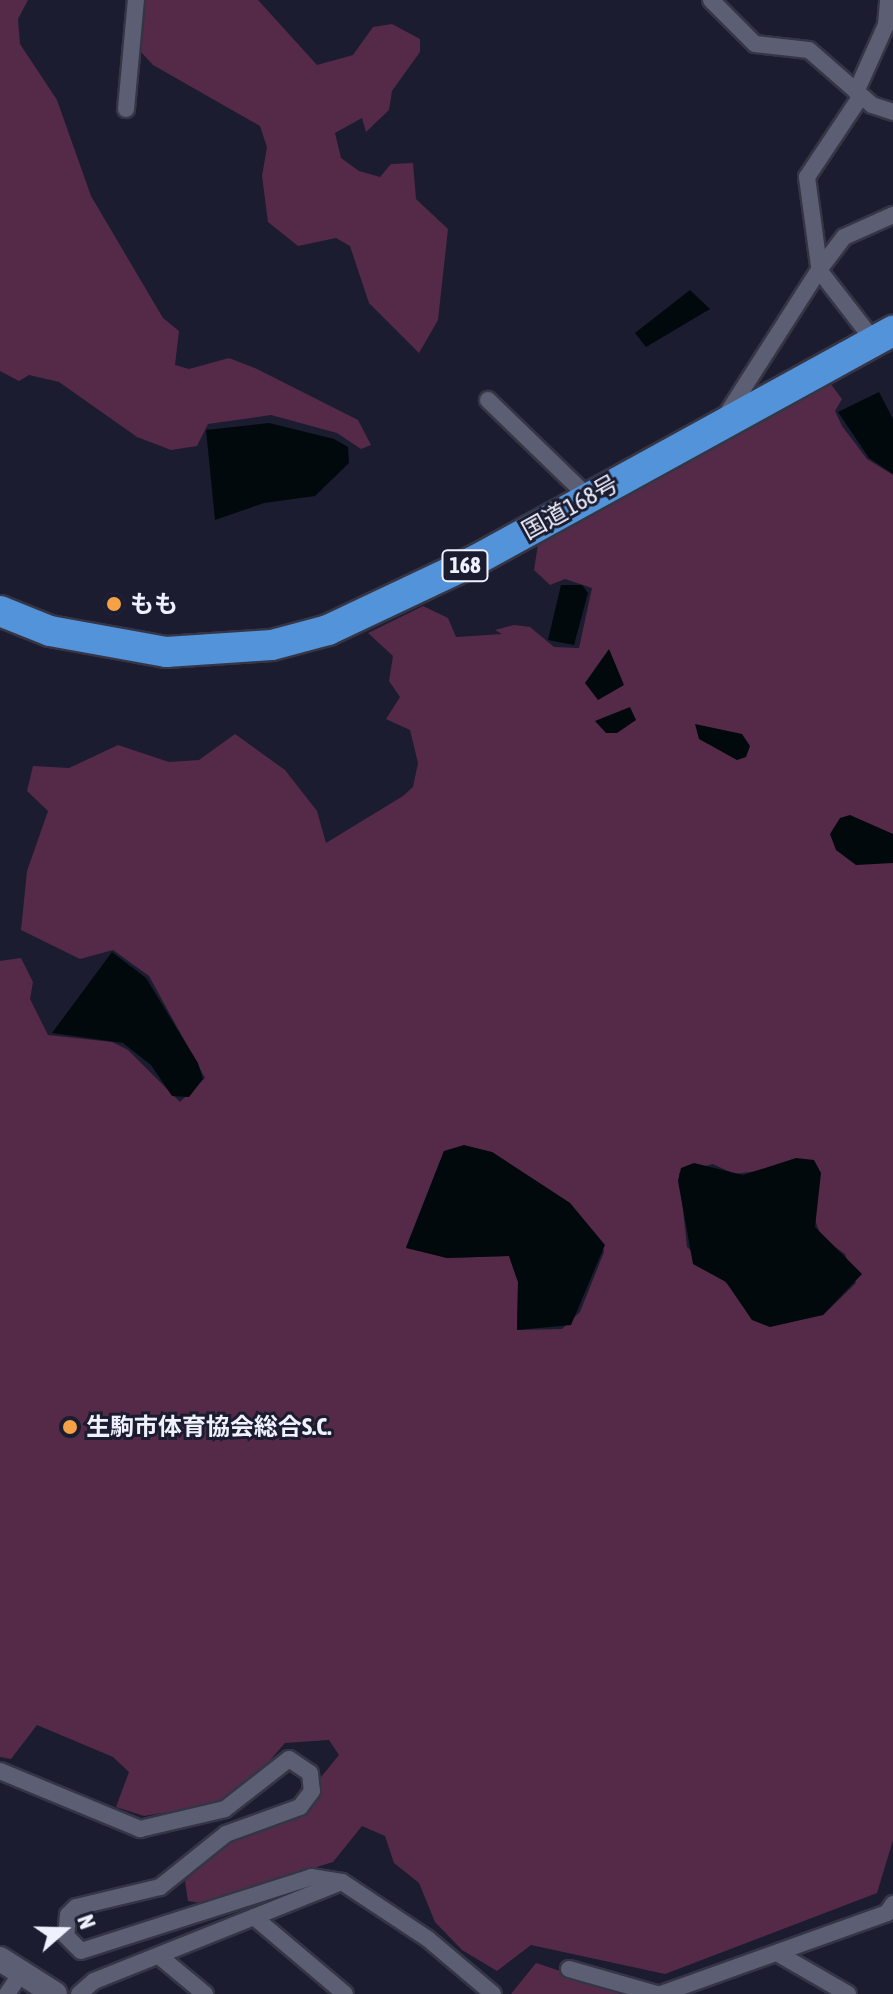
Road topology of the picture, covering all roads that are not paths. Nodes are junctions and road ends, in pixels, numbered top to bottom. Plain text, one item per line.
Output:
1 (136, 0) edge
2 (711, 0) edge
3 (888, 0) edge
4 (859, 94) junction
5 (126, 109) dead end
6 (893, 112) edge
7 (893, 215) edge
8 (819, 268) junction
9 (883, 336) edge
10 (488, 400) dead end
11 (721, 424) junction
12 (588, 497) junction
13 (0, 611) edge
14 (0, 1771) edge
15 (342, 1882) junction
16 (891, 1911) edge
17 (254, 1917) junction
18 (777, 1953) junction
19 (159, 1956) junction
20 (0, 1959) edge
21 (569, 1969) dead end
22 (23, 1970) junction
23 (665, 1993) edge
24 (7, 1994) edge
25 (55, 1994) edge
26 (79, 1994) edge
27 (205, 1994) edge
28 (345, 1994) edge
29 (493, 1994) edge
30 (848, 1994) edge

1 - 5 street
2 - 4 street
3 - 4 street
4 - 6 street
4 - 8 street
7 - 8 street
8 - 9 street
8 - 11 street
9 - 11 highway, 国道168号 / 168
10 - 12 street
11 - 12 highway, 国道168号 / 168
12 - 13 highway, 国道168号 / 168
14 - 15 street
15 - 17 street
15 - 29 street
16 - 18 street
17 - 19 street
17 - 28 street
18 - 23 street
18 - 30 street
19 - 26 street
19 - 27 street
20 - 22 street
21 - 23 street
22 - 24 street
22 - 25 street

